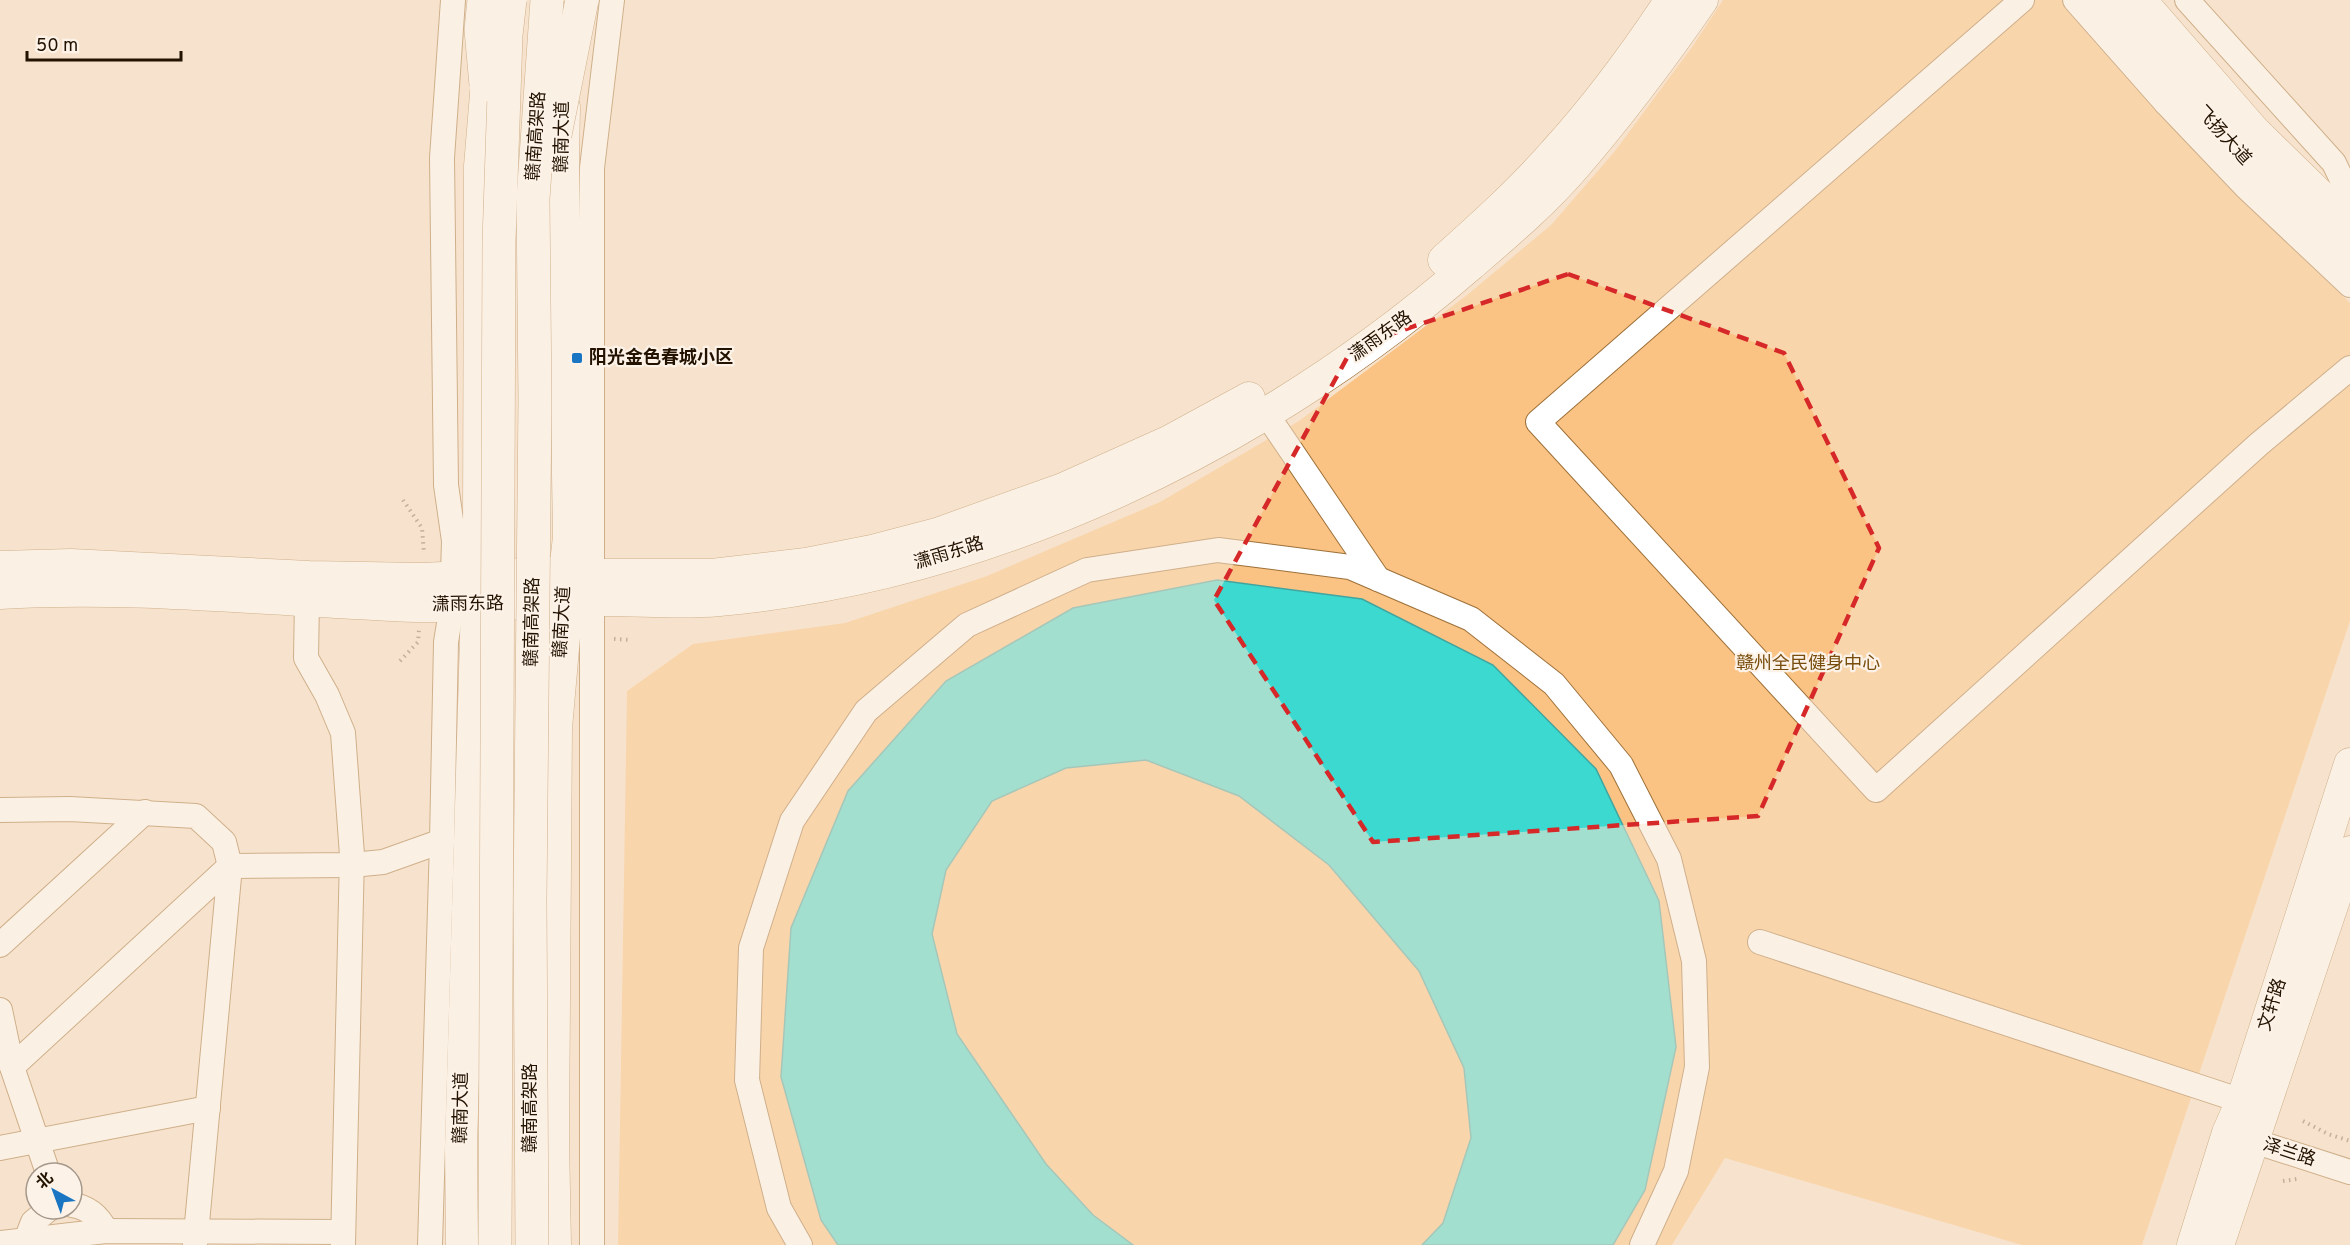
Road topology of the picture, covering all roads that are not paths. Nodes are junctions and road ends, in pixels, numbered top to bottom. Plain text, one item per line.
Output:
1 (453, 0) edge
2 (484, 0) edge
3 (493, 0) edge
4 (510, 0) edge
5 (547, 0) edge
6 (567, 0) edge
7 (582, 0) edge
8 (612, 0) edge
9 (1671, 0) edge
10 (1702, 0) edge
11 (2022, 0) edge
12 (2075, 0) edge
13 (2107, 0) edge
14 (2140, 0) edge
15 (2187, 0) edge
16 (2166, 104) junction
17 (2214, 127) junction
18 (2350, 196) edge
19 (2350, 225) edge
20 (534, 239) junction
21 (499, 241) junction
22 (2350, 262) edge
23 (2350, 285) edge
24 (2350, 368) edge
25 (1265, 412) junction
26 (0, 567) edge
27 (1378, 579) junction
28 (578, 588) junction
29 (465, 591) junction
30 (0, 593) edge
31 (307, 600) junction
32 (2350, 764) edge
33 (0, 810) edge
34 (146, 812) junction
35 (442, 841) junction
36 (2350, 852) edge
37 (352, 865) junction
38 (230, 866) junction
39 (1760, 942) dead end
40 (0, 945) edge
41 (0, 1012) edge
42 (12, 1067) junction
43 (2242, 1101) junction
44 (208, 1108) junction
45 (2240, 1137) junction
46 (38, 1139) junction
47 (0, 1148) edge
48 (44, 1161) edge
49 (2350, 1172) edge
50 (84, 1208) edge
51 (34, 1221) edge
52 (106, 1231) junction
53 (195, 1238) edge
54 (343, 1238) edge
55 (26, 1240) junction
56 (0, 1243) edge
57 (141, 1245) edge
58 (430, 1245) edge
59 (462, 1245) edge
60 (495, 1245) edge
61 (532, 1245) edge
62 (555, 1245) edge
63 (592, 1245) edge
64 (800, 1245) edge
65 (1642, 1245) edge
66 (2193, 1245) edge
67 (2218, 1245) edge

1 - 29 street
2 - 21 highway, bridge
3 - 29 main road, 赣南大道
4 - 21 highway, 赣南高架路, bridge
5 - 20 highway, 赣南高架路, bridge
6 - 28 main road, 赣南大道
7 - 20 highway, bridge
8 - 28 street
9 - 28 main road, 潇雨东路
10 - 25 main road, 潇雨东路
11 - 24 street
12 - 16 street
13 - 17 main road, 飞扬大道
14 - 19 main road, 飞扬大道
15 - 18 street
16 - 17 street
16 - 23 street
17 - 22 main road, 飞扬大道
20 - 61 highway, 赣南高架路, bridge
21 - 60 highway, 赣南高架路, bridge
25 - 27 street
25 - 28 main road, 潇雨东路
26 - 29 main road, 潇雨东路
27 - 64 street
27 - 65 street
28 - 29 main road, 潇雨东路
28 - 62 main road, 赣南大道
28 - 63 street
29 - 31 main road, 潇雨东路
29 - 35 street
29 - 59 main road, 赣南大道
30 - 31 main road, 潇雨东路
31 - 37 street
32 - 43 main road, 文轩路
33 - 34 street
34 - 38 street
34 - 40 street
35 - 37 street
35 - 58 street
36 - 45 main road, 文轩路
37 - 38 street
37 - 54 street
38 - 42 street
38 - 44 street
39 - 43 street
41 - 42 street
42 - 46 street
43 - 45 main road, 文轩路
44 - 46 street
44 - 53 street
45 - 49 street, 泽兰路
45 - 66 main road, 文轩路
45 - 67 main road, 文轩路
46 - 47 street
46 - 48 street
50 - 52 street
51 - 55 street
52 - 53 street
52 - 55 street
53 - 54 street
53 - 57 street
55 - 56 street

